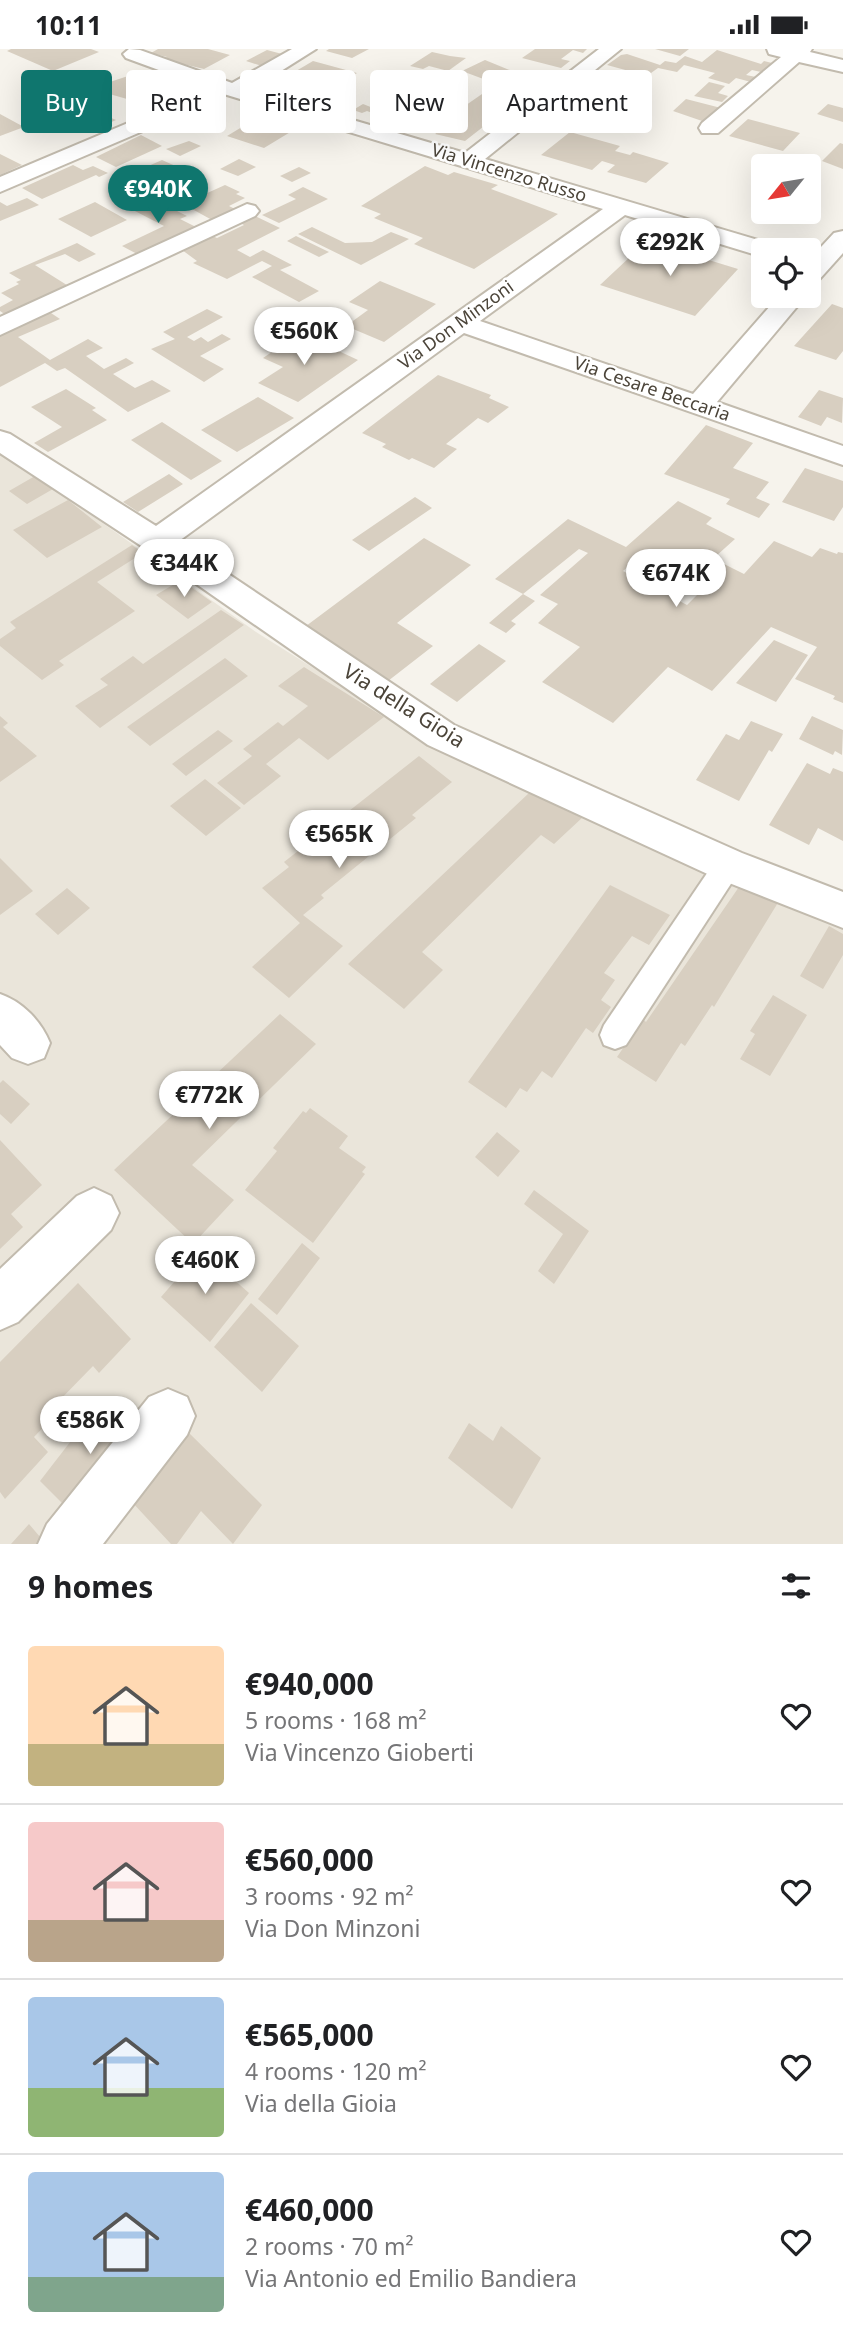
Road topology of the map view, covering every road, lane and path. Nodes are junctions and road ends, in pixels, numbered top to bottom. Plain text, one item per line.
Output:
1 (306, 49) edge
2 (611, 49) edge
3 (771, 49) edge
4 (798, 52) edge
5 (133, 54) dead end
6 (843, 66) edge
7 (234, 91) junction
8 (710, 128) dead end
9 (126, 130) edge
10 (469, 161) junction
11 (0, 185) edge
12 (620, 208) junction
13 (247, 211) dead end
14 (843, 238) edge
15 (751, 246) edge
16 (821, 260) edge
17 (821, 270) edge
18 (843, 273) edge
19 (783, 308) edge
20 (460, 323) junction
21 (0, 327) edge
22 (699, 405) junction
23 (0, 440) edge
24 (843, 456) edge
25 (157, 541) junction
26 (728, 865) junction
27 (843, 909) edge
28 (615, 1035) dead end
29 (94, 1213) dead end
30 (0, 1304) edge
31 (167, 1416) dead end
32 (67, 1544) edge

1 - 7 street
2 - 10 street
3 - 4 street
4 - 6 street
4 - 8 street
5 - 7 street, Via Vincenzo Russo
7 - 10 street, Via Vincenzo Russo
9 - 11 street
10 - 12 street, Via Vincenzo Russo
12 - 15 street, Via Vincenzo Russo
12 - 20 street, Via Don Minzoni
13 - 21 street
14 - 16 street
17 - 18 street
19 - 22 street
20 - 22 street, Via Cesare Beccaria
20 - 25 street, Via Don Minzoni
22 - 24 street, Via Cesare Beccaria
23 - 25 street, Via della Gioia
25 - 26 street, Via della Gioia
26 - 27 street, Via della Gioia
26 - 28 lane
29 - 30 street
31 - 32 street

